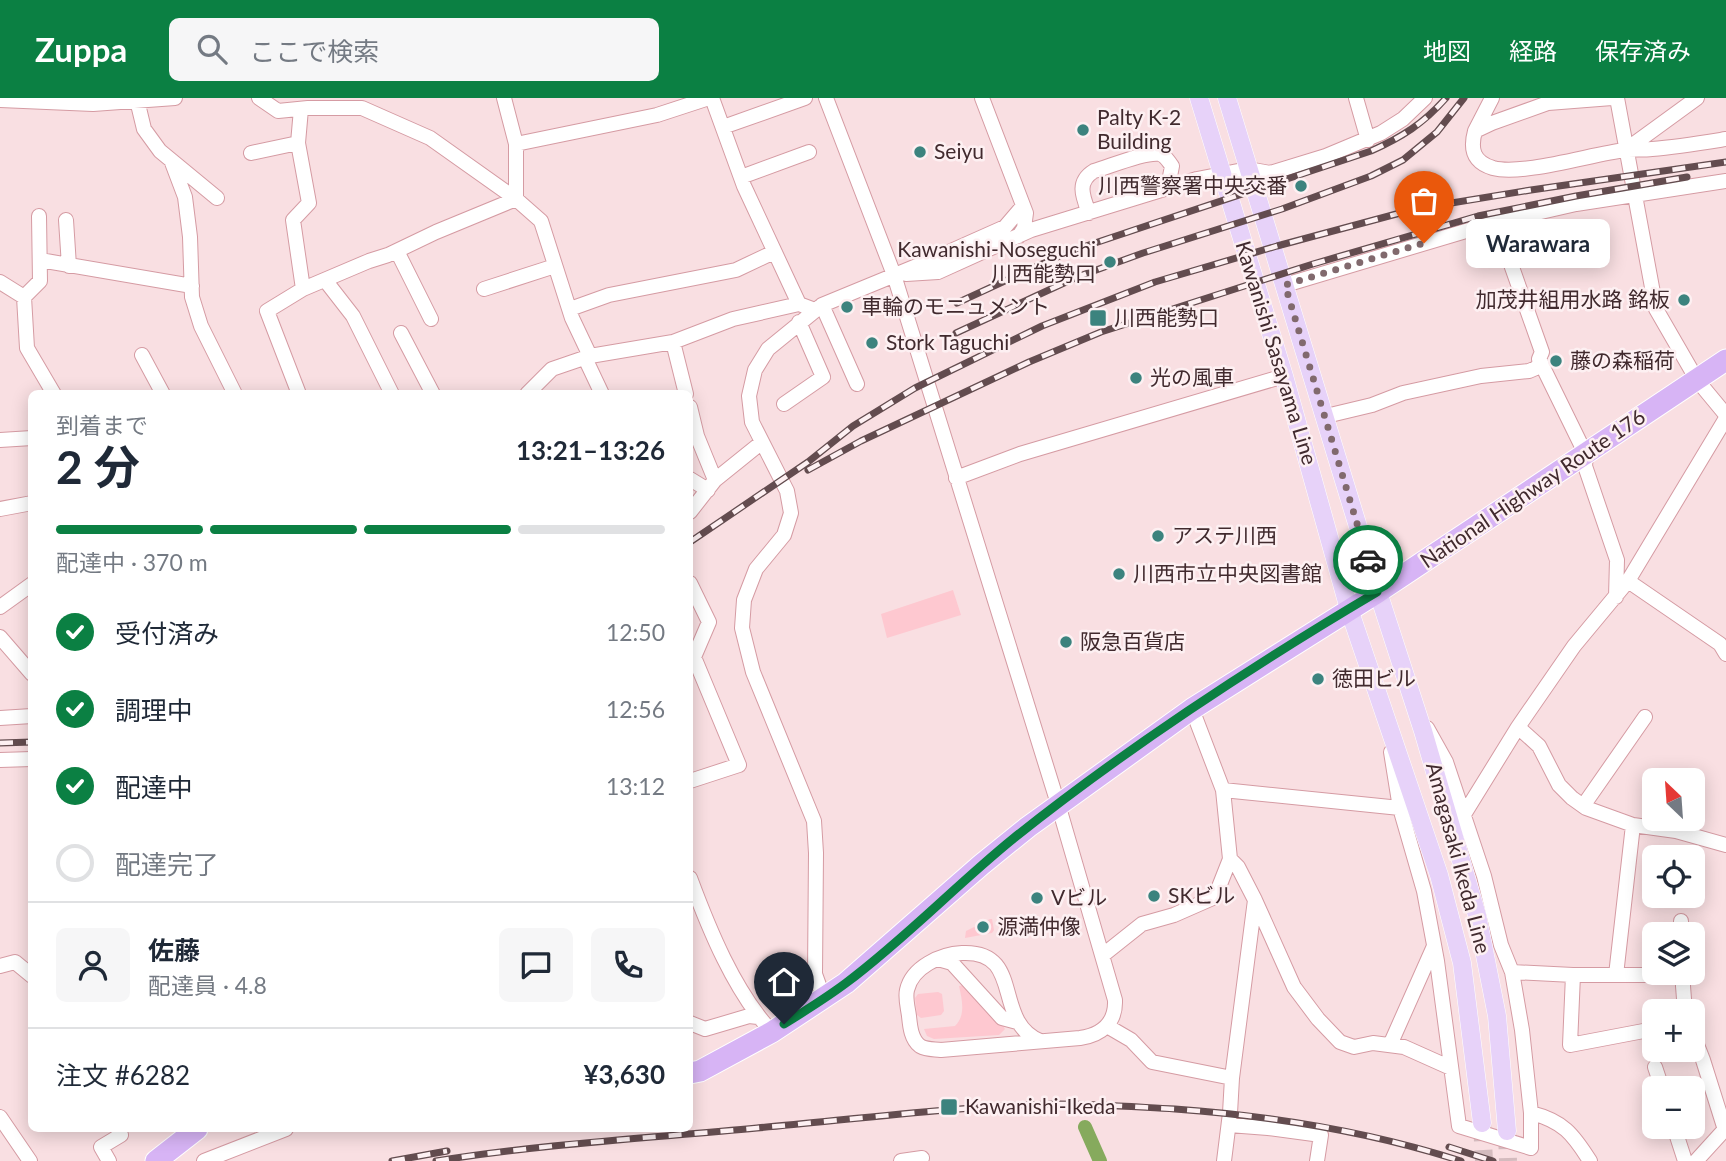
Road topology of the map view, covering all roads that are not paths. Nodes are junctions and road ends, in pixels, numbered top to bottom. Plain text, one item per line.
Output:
1 (175, 98) edge
2 (259, 98) edge
3 (503, 98) edge
4 (711, 98) edge
5 (805, 98) edge
6 (826, 98) edge
7 (982, 98) edge
8 (1199, 98) edge
9 (1227, 98) edge
10 (1356, 98) edge
11 (1425, 98) edge
12 (1492, 98) edge
13 (1612, 98) edge
14 (1618, 98) edge
15 (1697, 98) edge
16 (0, 100) edge
17 (137, 100) junction
18 (310, 105) edge
19 (723, 127) junction
20 (1475, 131) junction
21 (1726, 139) edge
22 (1368, 140) junction
23 (298, 143) junction
24 (516, 144) junction
25 (1627, 149) junction
26 (808, 152) dead end
27 (251, 153) dead end
28 (171, 160) junction
29 (1248, 169) junction
30 (1222, 174) junction
31 (741, 177) junction
32 (1726, 181) edge
33 (1168, 187) junction
34 (1634, 194) junction
35 (217, 198) dead end
36 (516, 199) junction
37 (1024, 210) junction
38 (1089, 213) junction
39 (38, 216) dead end
40 (66, 220) dead end
41 (1496, 222) junction
42 (1049, 224) junction
43 (1019, 236) junction
44 (397, 251) junction
45 (774, 252) junction
46 (40, 260) junction
47 (555, 265) junction
48 (69, 266) junction
49 (894, 275) junction
50 (325, 279) junction
51 (0, 282) edge
52 (1285, 285) junction
53 (192, 286) junction
54 (303, 289) junction
55 (484, 289) dead end
56 (24, 297) junction
57 (799, 304) junction
58 (819, 307) junction
59 (570, 309) junction
60 (431, 319) dead end
61 (799, 322) junction
62 (401, 333) dead end
63 (673, 342) junction
64 (142, 355) dead end
65 (588, 357) junction
66 (1726, 360) edge
67 (1541, 362) junction
68 (1284, 376) junction
69 (1697, 380) junction
70 (857, 384) dead end
71 (52, 390) edge
72 (161, 390) edge
73 (233, 390) edge
74 (297, 390) edge
75 (390, 390) edge
76 (431, 390) edge
77 (531, 390) edge
78 (600, 390) edge
79 (685, 390) edge
80 (784, 404) dead end
81 (1326, 416) junction
82 (1726, 417) edge
83 (693, 419) edge
84 (28, 438) edge
85 (0, 440) edge
86 (761, 443) junction
87 (1586, 455) junction
88 (956, 478) junction
89 (693, 480) edge
90 (712, 485) junction
91 (28, 504) edge
92 (693, 508) edge
93 (0, 509) edge
94 (1628, 581) junction
95 (28, 587) edge
96 (693, 589) edge
97 (1377, 592) junction
98 (1616, 597) junction
99 (0, 607) edge
100 (1349, 609) junction
101 (0, 637) edge
102 (1726, 654) edge
103 (693, 657) edge
104 (693, 661) edge
105 (28, 669) edge
106 (1192, 709) junction
107 (1417, 711) junction
108 (28, 716) edge
109 (1645, 717) dead end
110 (0, 718) edge
111 (1385, 718) junction
112 (1518, 727) junction
113 (0, 760) edge
114 (28, 760) edge
115 (693, 780) edge
116 (1223, 790) junction
117 (1058, 804) junction
118 (1583, 806) junction
119 (1400, 808) junction
120 (1463, 816) junction
121 (1633, 825) junction
122 (1726, 845) edge
123 (1230, 859) junction
124 (693, 885) edge
125 (1255, 900) junction
126 (1434, 946) junction
127 (1103, 955) junction
128 (936, 959) junction
129 (0, 966) edge
130 (1512, 972) junction
131 (28, 973) edge
132 (1573, 975) junction
133 (1616, 975) junction
134 (1642, 975) edge
135 (824, 999) junction
136 (1017, 1022) junction
137 (693, 1024) edge
138 (765, 1024) junction
139 (1107, 1026) junction
140 (1642, 1030) edge
141 (1040, 1041) junction
142 (1390, 1045) junction
143 (1704, 1062) edge
144 (1655, 1067) dead end
145 (1451, 1068) junction
146 (693, 1072) edge
147 (1658, 1076) edge
148 (1232, 1078) junction
149 (1531, 1113) junction
150 (0, 1117) edge
151 (1482, 1123) tunnel mouth
152 (1228, 1125) junction
153 (1725, 1129) edge
154 (1507, 1131) tunnel mouth
155 (120, 1132) edge
156 (193, 1132) edge
157 (278, 1132) edge
158 (1678, 1139) edge
159 (921, 1156) edge
160 (30, 1161) edge
161 (109, 1161) edge
162 (156, 1161) edge
163 (204, 1161) edge
164 (901, 1161) edge
165 (1224, 1161) edge
166 (1317, 1161) edge
167 (1590, 1161) edge
168 (1685, 1161) edge
169 (1696, 1161) edge

1 - 17 street
2 - 18 street
3 - 24 street
4 - 19 street
4 - 24 street
5 - 19 street
6 - 49 street
7 - 37 street
8 - 30 main road, Kawanishi Sasayama Line
9 - 29 main road, Kawanishi Sasayama Line
10 - 22 street
11 - 22 street
12 - 20 street
13 - 20 street
14 - 25 street
15 - 25 street
16 - 17 street
17 - 28 street
18 - 23 street
18 - 36 street
19 - 31 street
20 - 25 street
21 - 25 street
22 - 29 street
23 - 27 street
23 - 54 street
24 - 36 street
25 - 34 street
26 - 31 street
28 - 35 street
28 - 53 street
29 - 30 street
29 - 52 main road, Kawanishi Sasayama Line
30 - 33 street
30 - 68 main road, Kawanishi Sasayama Line
31 - 45 street
32 - 34 street
33 - 38 street
33 - 38 street
34 - 41 street
34 - 69 street
36 - 44 street
36 - 47 street
37 - 42 street
37 - 43 street
37 - 49 street
38 - 42 street
39 - 46 street
40 - 48 street
41 - 52 street
41 - 67 street
42 - 43 street
43 - 49 street
44 - 50 street
44 - 60 street
45 - 57 street
45 - 59 street
46 - 48 street
46 - 56 street
47 - 55 street
47 - 59 street
48 - 53 street
49 - 58 street
49 - 88 street
50 - 54 street
50 - 75 street
51 - 56 street
52 - 81 main road, Kawanishi Sasayama Line
53 - 73 street
54 - 74 street
56 - 71 street
57 - 58 street
57 - 63 street
58 - 61 street
58 - 70 street
59 - 65 street
61 - 80 street
61 - 86 street
62 - 76 street
63 - 65 street
63 - 79 street
64 - 72 street
65 - 77 street
65 - 78 street
66 - 69 highway, National Highway Route 176
67 - 81 street
67 - 87 street
68 - 88 street
68 - 100 main road, Kawanishi Sasayama Line
69 - 82 street
69 - 87 highway, National Highway Route 176
81 - 97 main road, Kawanishi Sasayama Line
82 - 94 street
83 - 90 street
84 - 85 street
86 - 90 street
86 - 135 street
87 - 97 highway, National Highway Route 176
87 - 98 street
88 - 117 street
89 - 90 street
90 - 92 street
91 - 93 street
94 - 98 street
94 - 102 street
95 - 99 street
96 - 103 street
97 - 100 highway, National Highway Route 176
97 - 107 main road, Amagasaki Ikeda Line
98 - 112 street
100 - 106 highway, National Highway Route 176
100 - 111 main road, Amagasaki Ikeda Line
101 - 105 street
104 - 115 street
106 - 116 street
106 - 117 highway, National Highway Route 176
107 - 120 street
107 - 154 main road, Amagasaki Ikeda Line
108 - 110 street
109 - 118 street
111 - 119 street
111 - 151 main road, Amagasaki Ikeda Line
112 - 118 street
112 - 120 street
113 - 114 street
116 - 119 street
116 - 123 street
117 - 127 street
117 - 135 highway, National Highway Route 176
118 - 121 street
119 - 126 street
120 - 130 street
121 - 122 street
121 - 133 street
123 - 125 street
123 - 127 street
124 - 138 street
125 - 142 street
125 - 148 street
126 - 142 street
126 - 145 street
127 - 139 street
128 - 136 street
128 - 136 street
128 - 141 street
129 - 131 street
130 - 132 street
130 - 149 street
132 - 133 street
132 - 140 street
133 - 134 street
135 - 138 highway, National Highway Route 176
136 - 141 street
137 - 138 street
138 - 146 highway, National Highway Route 176
139 - 141 street
139 - 148 street
142 - 145 street
143 - 153 street
144 - 147 street
145 - 149 street
148 - 152 street
149 - 167 street
150 - 160 street
152 - 165 street
152 - 166 street
153 - 169 street
155 - 161 street
156 - 162 highway
157 - 163 street
158 - 168 street
159 - 164 street

